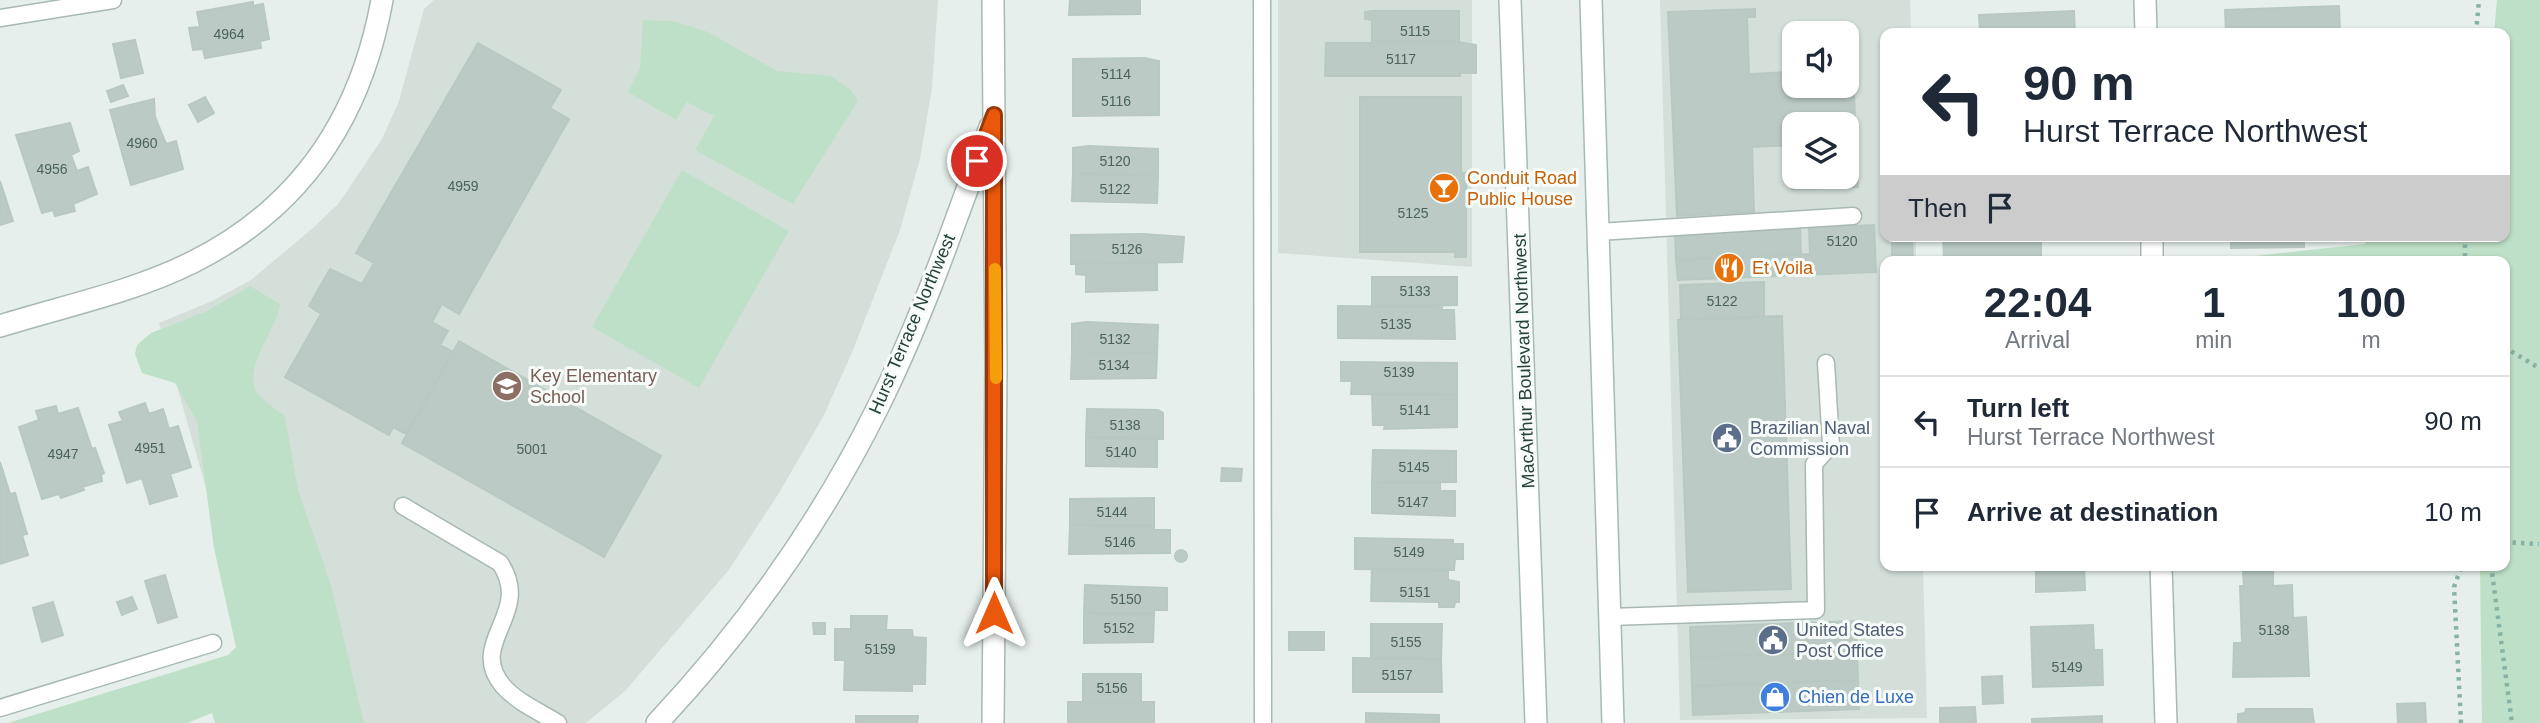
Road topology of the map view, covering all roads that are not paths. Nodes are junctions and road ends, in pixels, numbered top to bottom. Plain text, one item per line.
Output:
1 (113, 0) edge
2 (382, 0) edge
3 (993, 0) edge
4 (1262, 0) edge
5 (1510, 0) edge
6 (1591, 0) edge
7 (2145, 0) edge
8 (0, 18) edge
9 (2146, 28) edge
10 (994, 115) junction
11 (1853, 216) dead end
12 (1598, 232) junction
13 (0, 326) edge
14 (1826, 363) dead end
15 (403, 506) dead end
16 (2161, 571) edge
17 (1611, 617) junction
18 (213, 643) dead end
19 (0, 708) edge
20 (558, 723) edge
21 (657, 723) edge
22 (993, 723) edge
23 (1263, 723) edge
24 (1536, 723) edge
25 (1614, 723) edge
26 (2166, 723) edge

1 - 8 lane
2 - 13 street
3 - 10 street
4 - 23 lane
5 - 24 street, MacArthur Boulevard Northwest
6 - 12 street
7 - 9 street
10 - 21 street, Hurst Terrace Northwest
10 - 22 street
11 - 12 lane
12 - 17 street
14 - 17 lane
15 - 20 lane
16 - 26 street
17 - 25 street
18 - 19 lane

